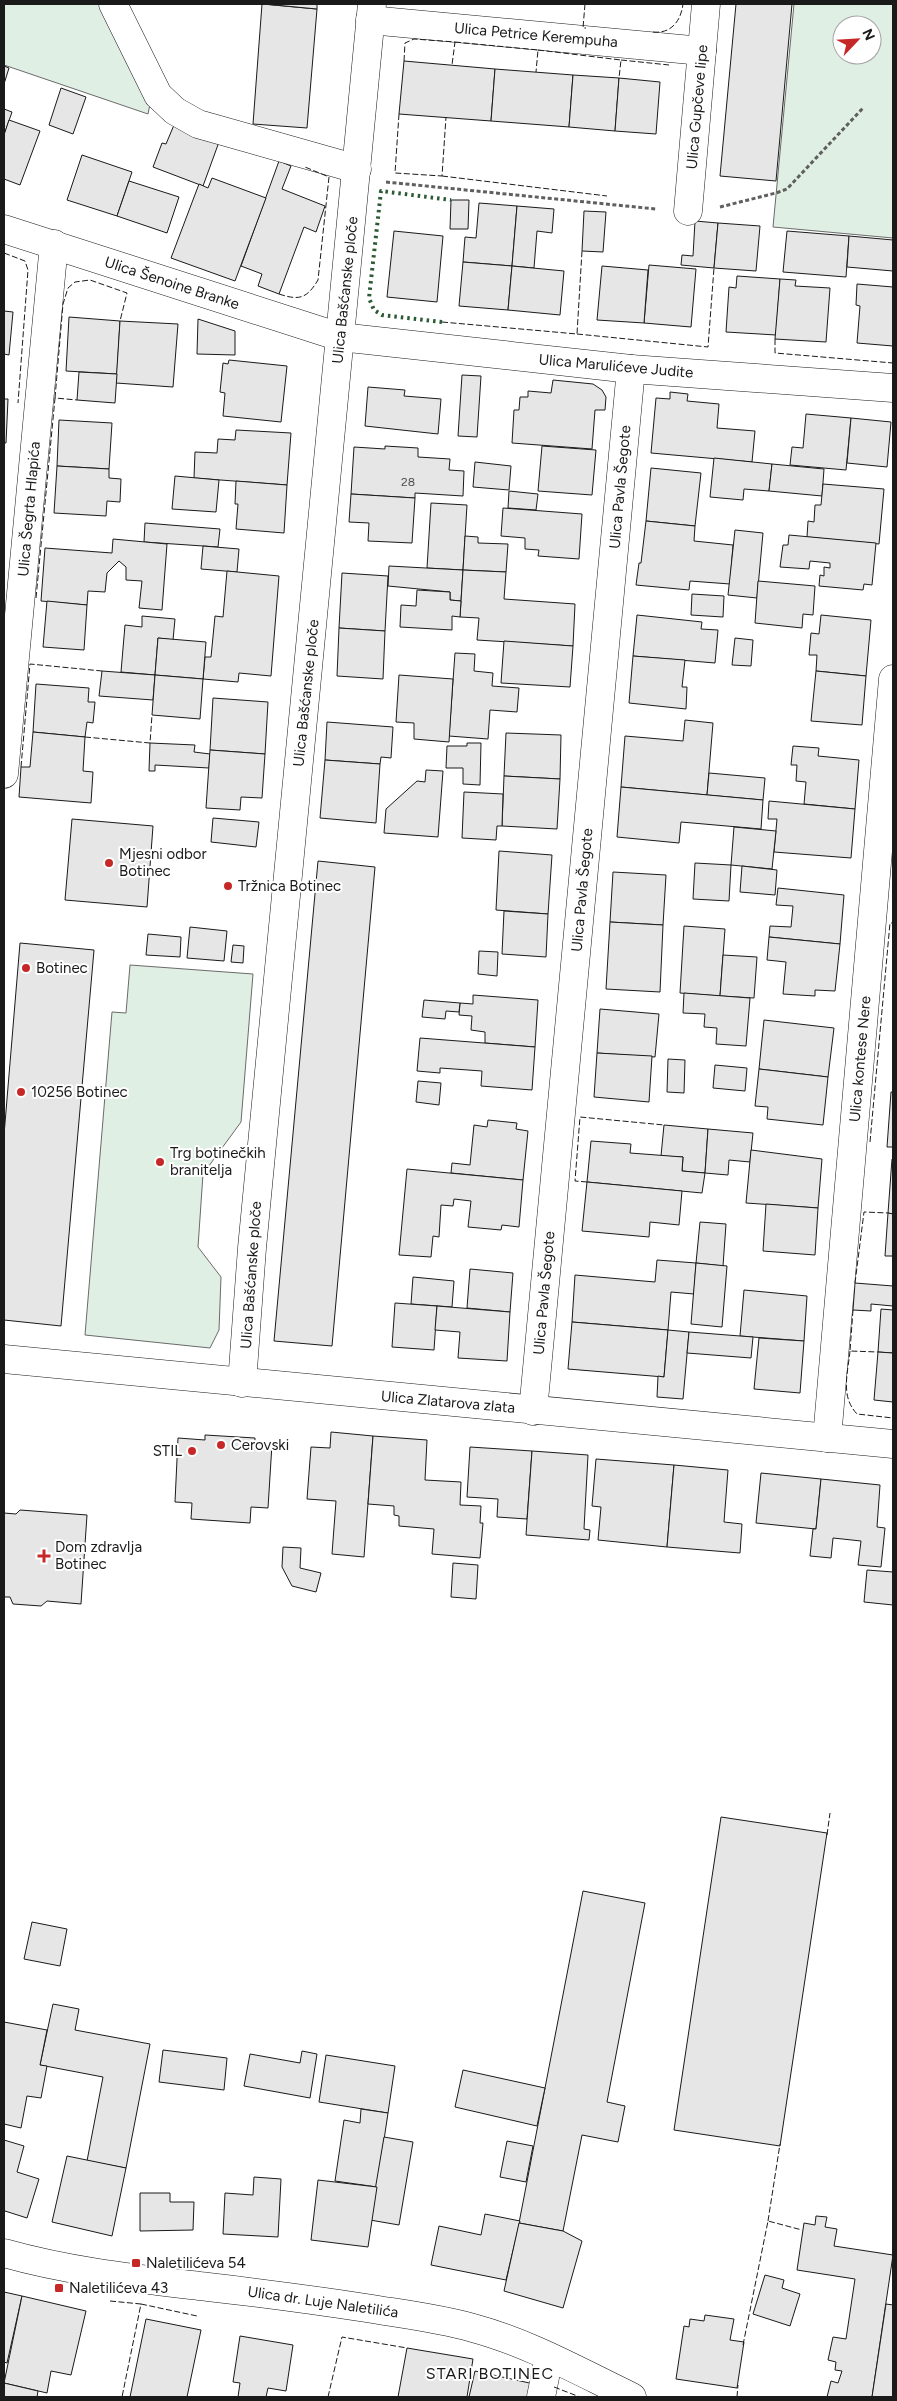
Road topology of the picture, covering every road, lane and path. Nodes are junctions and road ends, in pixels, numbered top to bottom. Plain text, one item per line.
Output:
1 (113, 4) edge
2 (706, 4) edge
3 (371, 12) edge
4 (702, 50) junction
5 (863, 108) dead end
6 (357, 169) junction
7 (383, 182) dead end
8 (688, 211) junction
9 (4, 229) edge
10 (54, 244) junction
11 (340, 337) junction
12 (631, 369) junction
13 (893, 388) edge
14 (893, 679) edge
15 (4, 774) edge
16 (4, 1359) edge
17 (242, 1383) junction
18 (533, 1411) junction
19 (828, 1438) junction
20 (893, 1444) edge
21 (4, 2254) edge
22 (549, 2357) junction
23 (541, 2397) edge
24 (631, 2397) edge

1 - 6 street
2 - 4 street, Ulica Gupčeve lipe
3 - 4 street, Ulica Petrice Kerempuha
3 - 6 street, Ulica Bašćanske ploče
4 - 8 street, Ulica Gupčeve lipe
5 - 8 path
6 - 11 street, Ulica Bašćanske ploče
7 - 8 path
9 - 10 street, Ulica Šenoine Branke
10 - 11 street, Ulica Šenoine Branke
10 - 15 street, Ulica Šegrta Hlapića
11 - 12 street, Ulica Marulićeve Judite
11 - 17 street, Ulica Bašćanske ploče
12 - 13 street, Ulica Marulićeve Judite
12 - 18 street, Ulica Pavla Šegote
14 - 19 street, Ulica kontese Nere
16 - 17 street, Ulica Zlatarova zlata
17 - 18 street, Ulica Zlatarova zlata
18 - 19 street, Ulica Zlatarova zlata
19 - 20 street, Ulica Zlatarova zlata
21 - 22 street, Ulica dr. Luje Naletilića
22 - 23 street
22 - 24 street, Ulica dr. Luje Naletilića

